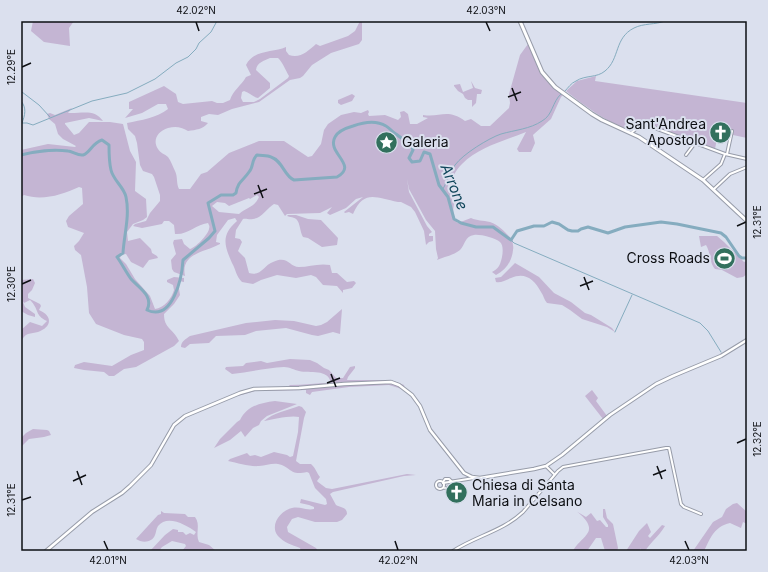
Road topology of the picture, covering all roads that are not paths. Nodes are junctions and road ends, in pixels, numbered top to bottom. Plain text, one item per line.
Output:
1 (520, 21) edge
2 (638, 128) junction
3 (626, 130) junction
4 (732, 131) dead end
5 (631, 133) junction
6 (636, 135) junction
7 (695, 143) junction
8 (686, 154) dead end
9 (726, 154) junction
10 (747, 159) edge
11 (747, 167) edge
12 (704, 180) junction
13 (714, 189) junction
14 (747, 221) edge
15 (747, 340) edge
16 (546, 466) junction
17 (554, 474) junction
18 (475, 477) junction
19 (443, 482) junction
20 (446, 488) junction
21 (456, 489) dead end
22 (700, 514) dead end
23 (46, 551) edge
24 (453, 551) edge

1 - 3 main road
2 - 3 street
2 - 5 street
2 - 6 street
2 - 7 street
3 - 5 main road
4 - 9 street
5 - 6 main road
6 - 12 main road
7 - 8 street
7 - 9 street
9 - 10 street
9 - 12 street
11 - 13 street
12 - 13 main road
13 - 14 main road
15 - 16 street
16 - 17 street
16 - 18 street
17 - 22 street
17 - 24 street
18 - 19 street
18 - 23 street
19 - 20 street
19 - 20 street
20 - 21 street

